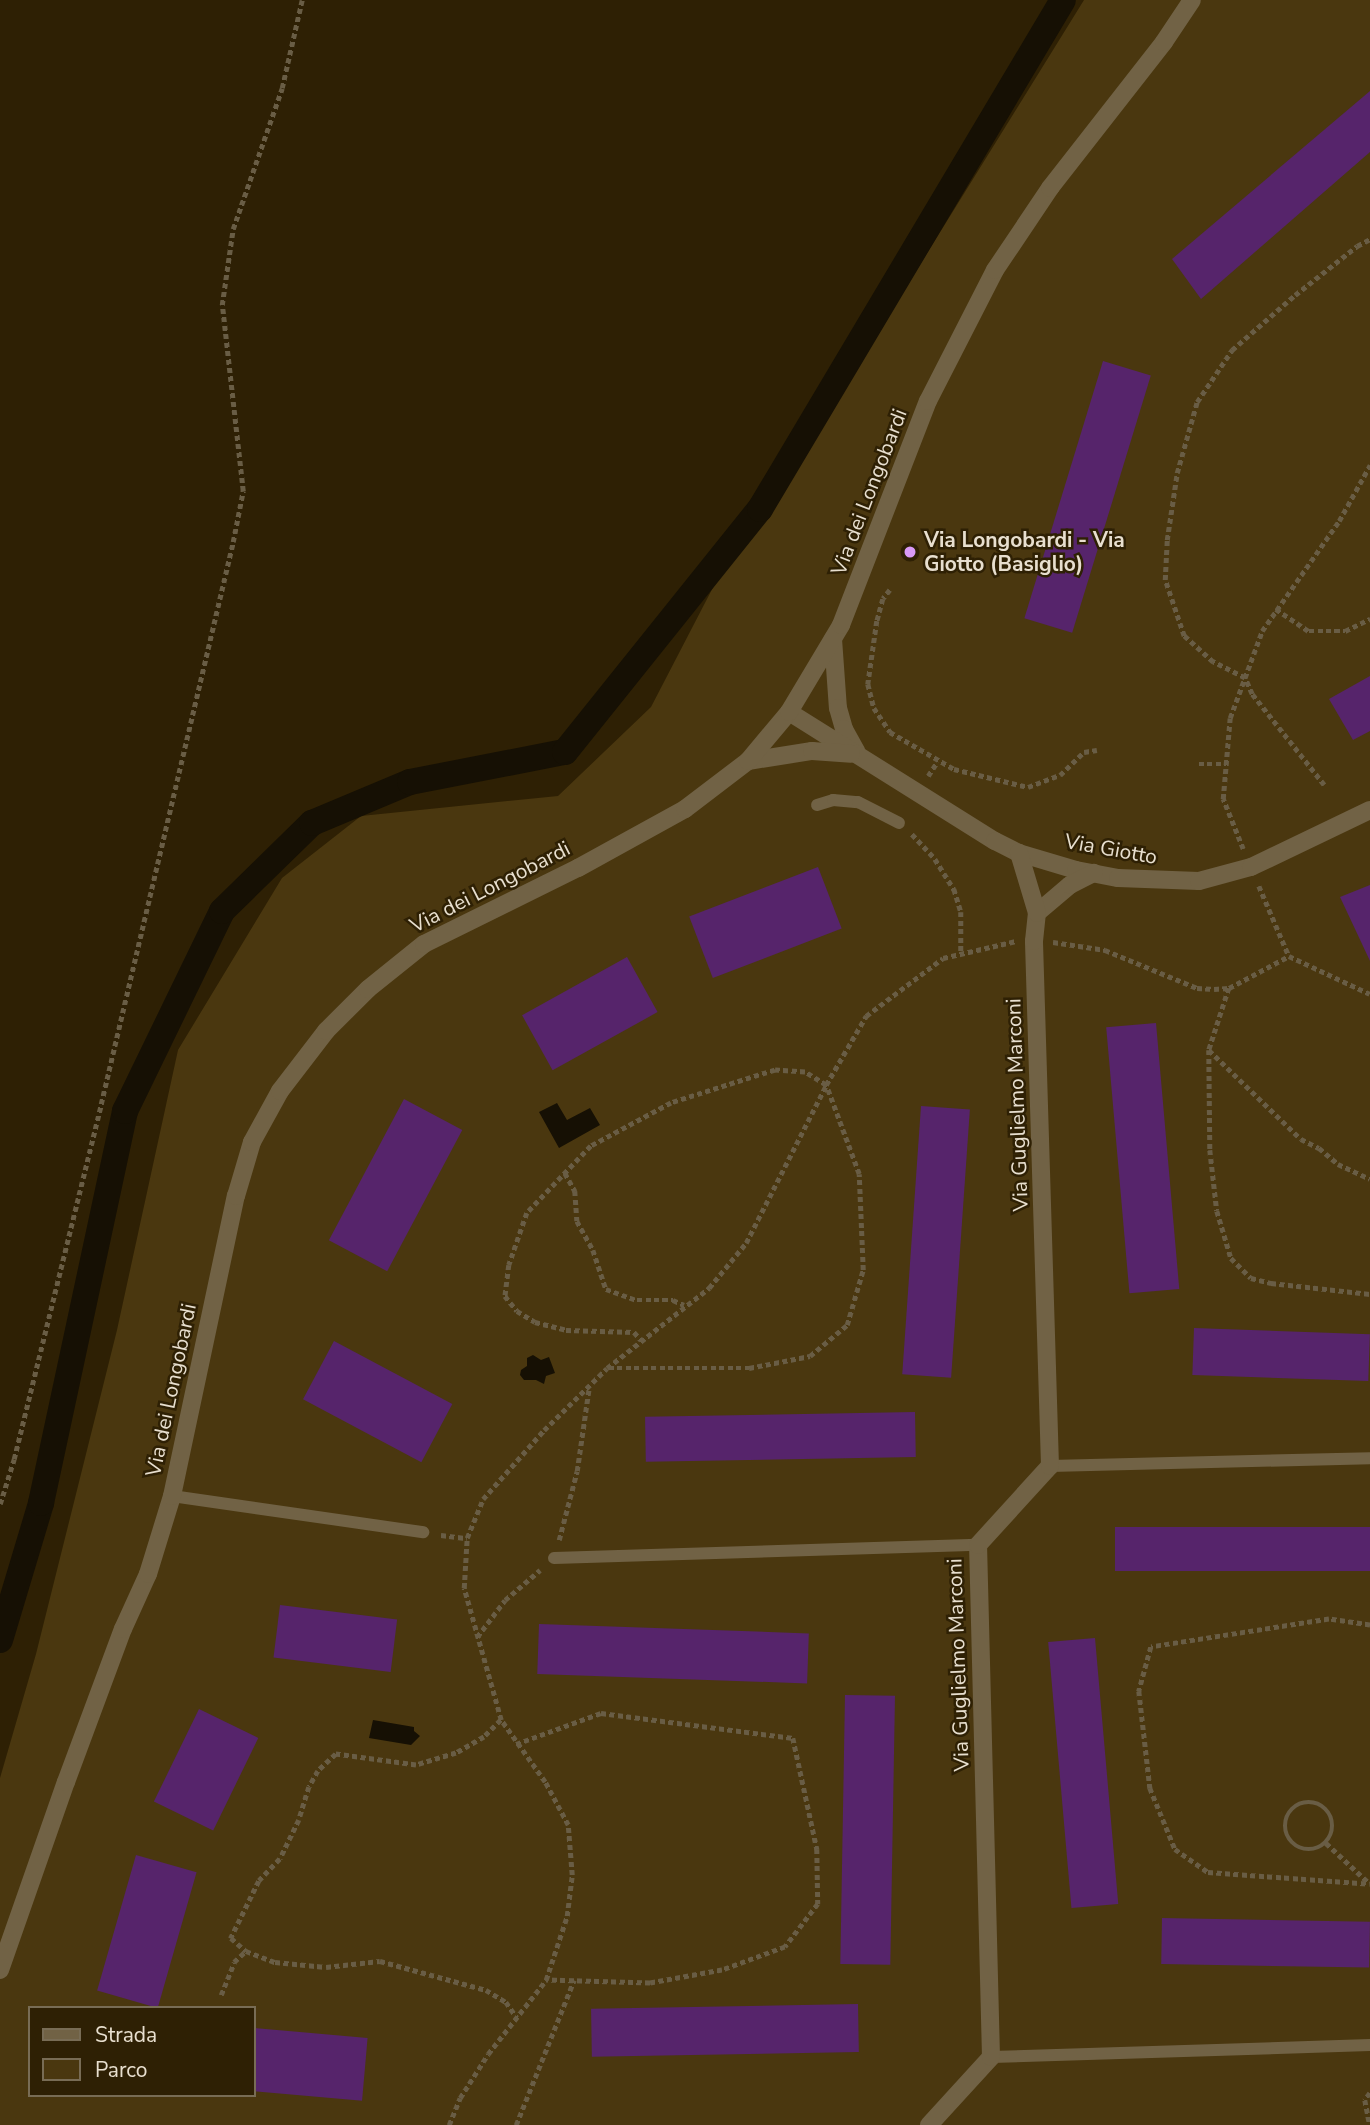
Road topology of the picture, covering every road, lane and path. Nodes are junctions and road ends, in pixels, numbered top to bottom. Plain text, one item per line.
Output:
1 (302, 0) edge
2 (1192, 0) edge
3 (1370, 239) edge
4 (1370, 465) edge
5 (890, 590) dead end
6 (1276, 608) junction
7 (1370, 619) edge
8 (833, 639) junction
9 (1245, 678) junction
10 (789, 712) junction
11 (1097, 750) dead end
12 (858, 755) junction
13 (748, 761) junction
14 (937, 762) junction
15 (1199, 764) dead end
16 (1226, 764) junction
17 (927, 778) dead end
18 (1324, 785) dead end
19 (817, 805) dead end
20 (1370, 810) edge
21 (899, 823) joint
22 (1019, 853) junction
23 (1251, 867) junction
24 (1094, 873) junction
25 (1037, 913) junction
26 (1034, 941) junction
27 (961, 954) junction
28 (1289, 956) junction
29 (1229, 988) junction
30 (1370, 994) edge
31 (1209, 1050) junction
32 (826, 1085) junction
33 (565, 1173) junction
34 (1370, 1180) edge
35 (1370, 1294) edge
36 (684, 1305) junction
37 (640, 1340) junction
38 (607, 1368) junction
39 (589, 1387) junction
40 (1370, 1458) edge
41 (1050, 1466) junction
42 (172, 1496) junction
43 (0, 1504) edge
44 (423, 1532) joint
45 (467, 1538) junction
46 (978, 1545) junction
47 (554, 1558) junction
48 (1370, 1625) edge
49 (476, 1637) junction
50 (501, 1720) junction
51 (516, 1744) junction
52 (1325, 1843) junction
53 (1370, 1884) edge
54 (246, 1951) junction
55 (0, 1970) edge
56 (546, 1980) junction
57 (574, 1980) junction
58 (220, 1995) dead end
59 (517, 2018) junction
60 (1370, 2045) edge
61 (991, 2057) junction
62 (1370, 2093) edge
63 (1370, 2124) edge
64 (449, 2125) edge
65 (516, 2125) edge
66 (929, 2125) edge

1 - 43 path
2 - 8 street, Via dei Longobardi
3 - 9 path
4 - 6 path
5 - 14 path
6 - 7 path
6 - 9 path
8 - 10 street, Via dei Longobardi
8 - 12 street, Via Giotto
9 - 16 path
9 - 18 path
10 - 12 street, Via Giotto
10 - 13 street, Via dei Longobardi
11 - 14 path
12 - 13 street, Via Giotto
12 - 22 street, Via Giotto
13 - 42 street, Via dei Longobardi
14 - 17 path
15 - 16 path
16 - 23 path
19 - 21 lane
20 - 23 street, Via Giotto
21 - 27 path
22 - 24 street, Via Giotto
22 - 25 street, Via Guglielmo Marconi
23 - 24 street, Via Giotto
23 - 28 path
24 - 25 street
25 - 26 street, Via Guglielmo Marconi
26 - 27 path
26 - 29 path
26 - 41 street, Via Guglielmo Marconi
27 - 32 path
28 - 29 path
28 - 30 path
29 - 31 path
31 - 34 path
31 - 35 path
32 - 33 path
32 - 36 path
32 - 38 path
33 - 36 path
33 - 37 path
36 - 37 path
37 - 38 path
38 - 39 path
39 - 45 path
39 - 47 path
40 - 41 lane
41 - 46 street, Via Guglielmo Marconi
42 - 44 lane
42 - 55 street, Via dei Longobardi
44 - 45 path
45 - 49 path
46 - 47 lane
46 - 61 street, Via Guglielmo Marconi
47 - 49 path
48 - 53 path
49 - 50 path
50 - 51 path
50 - 54 path
51 - 56 path
51 - 57 path
52 - 52 path
52 - 53 path
54 - 58 path
54 - 59 path
56 - 57 path
56 - 59 path
57 - 65 path
59 - 64 path
60 - 61 lane
61 - 66 street
62 - 63 path

